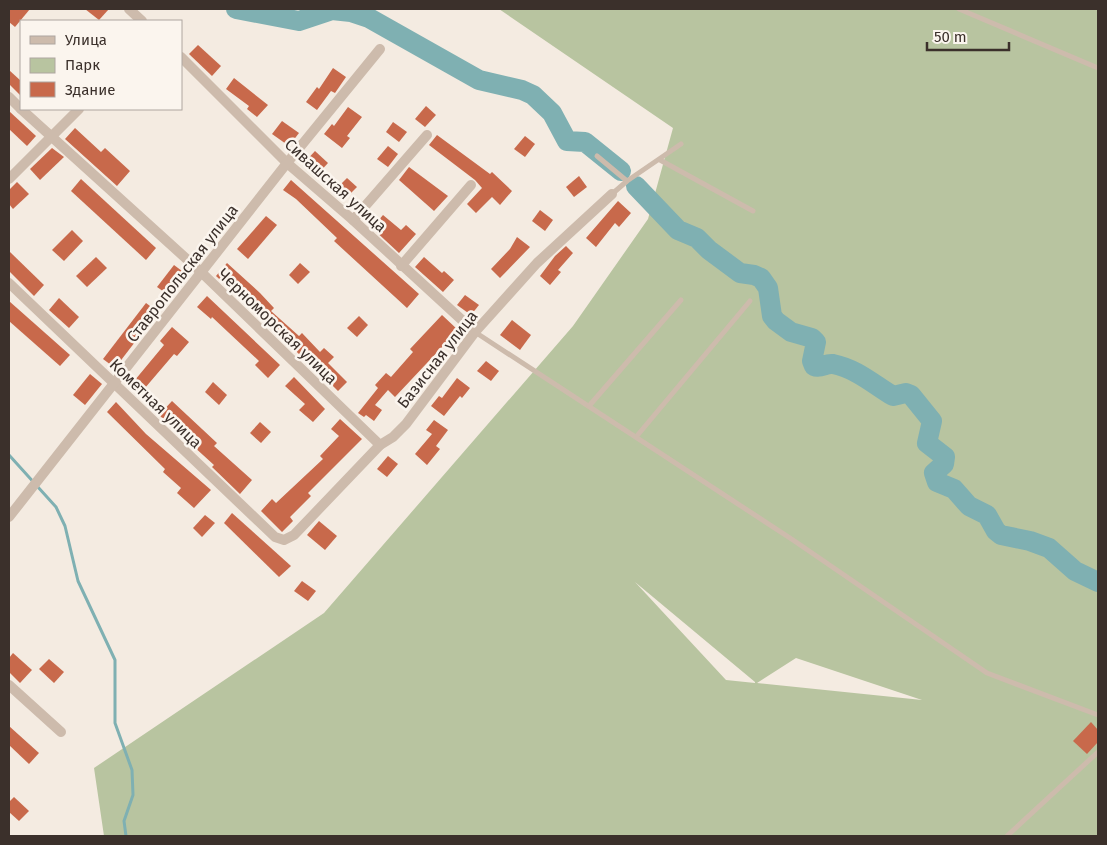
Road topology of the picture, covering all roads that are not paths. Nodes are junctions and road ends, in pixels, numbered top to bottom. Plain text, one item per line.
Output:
1 (129, 9) edge
2 (959, 9) edge
3 (141, 20) edge
4 (380, 49) dead end
5 (182, 58) edge
6 (1098, 68) edge
7 (9, 97) edge
8 (20, 108) edge
9 (22, 110) edge
10 (79, 110) edge
11 (427, 135) dead end
12 (52, 137) junction
13 (681, 144) dead end
14 (597, 156) dead end
15 (660, 160) junction
16 (287, 163) junction
17 (9, 179) edge
18 (627, 181) junction
19 (471, 185) dead end
20 (612, 194) joint
21 (753, 211) dead end
22 (353, 220) junction
23 (401, 266) junction
24 (201, 272) junction
25 (9, 283) edge
26 (681, 300) dead end
27 (750, 301) dead end
28 (475, 332) junction
29 (115, 384) junction
30 (589, 406) junction
31 (636, 437) junction
32 (380, 445) junction
33 (9, 517) edge
34 (284, 540) joint
35 (9, 685) edge
36 (1098, 715) edge
37 (61, 732) dead end
38 (1098, 752) edge
39 (1007, 836) edge

1 - 3 street
2 - 6 lane
4 - 16 street, Ставропольская улица
5 - 16 street, Сивашская улица
7 - 8 street, Черноморская улица
9 - 12 street, Черноморская улица
10 - 12 street
11 - 22 street
12 - 17 street
12 - 24 street, Черноморская улица
13 - 15 lane
14 - 18 lane
15 - 18 lane
15 - 21 lane
16 - 22 street, Сивашская улица
16 - 24 street, Ставропольская улица
18 - 20 lane
19 - 23 street
20 - 28 street, Базисная улица
22 - 23 street, Сивашская улица
23 - 28 street, Сивашская улица
24 - 29 street, Ставропольская улица
24 - 32 street, Черноморская улица
25 - 29 street, Кометная улица
26 - 30 lane
27 - 31 lane
28 - 30 lane
28 - 32 street, Базисная улица
29 - 33 street, Ставропольская улица
29 - 34 street, Кометная улица
30 - 31 lane
31 - 36 lane
32 - 34 street, Базисная улица
35 - 37 street
38 - 39 lane

